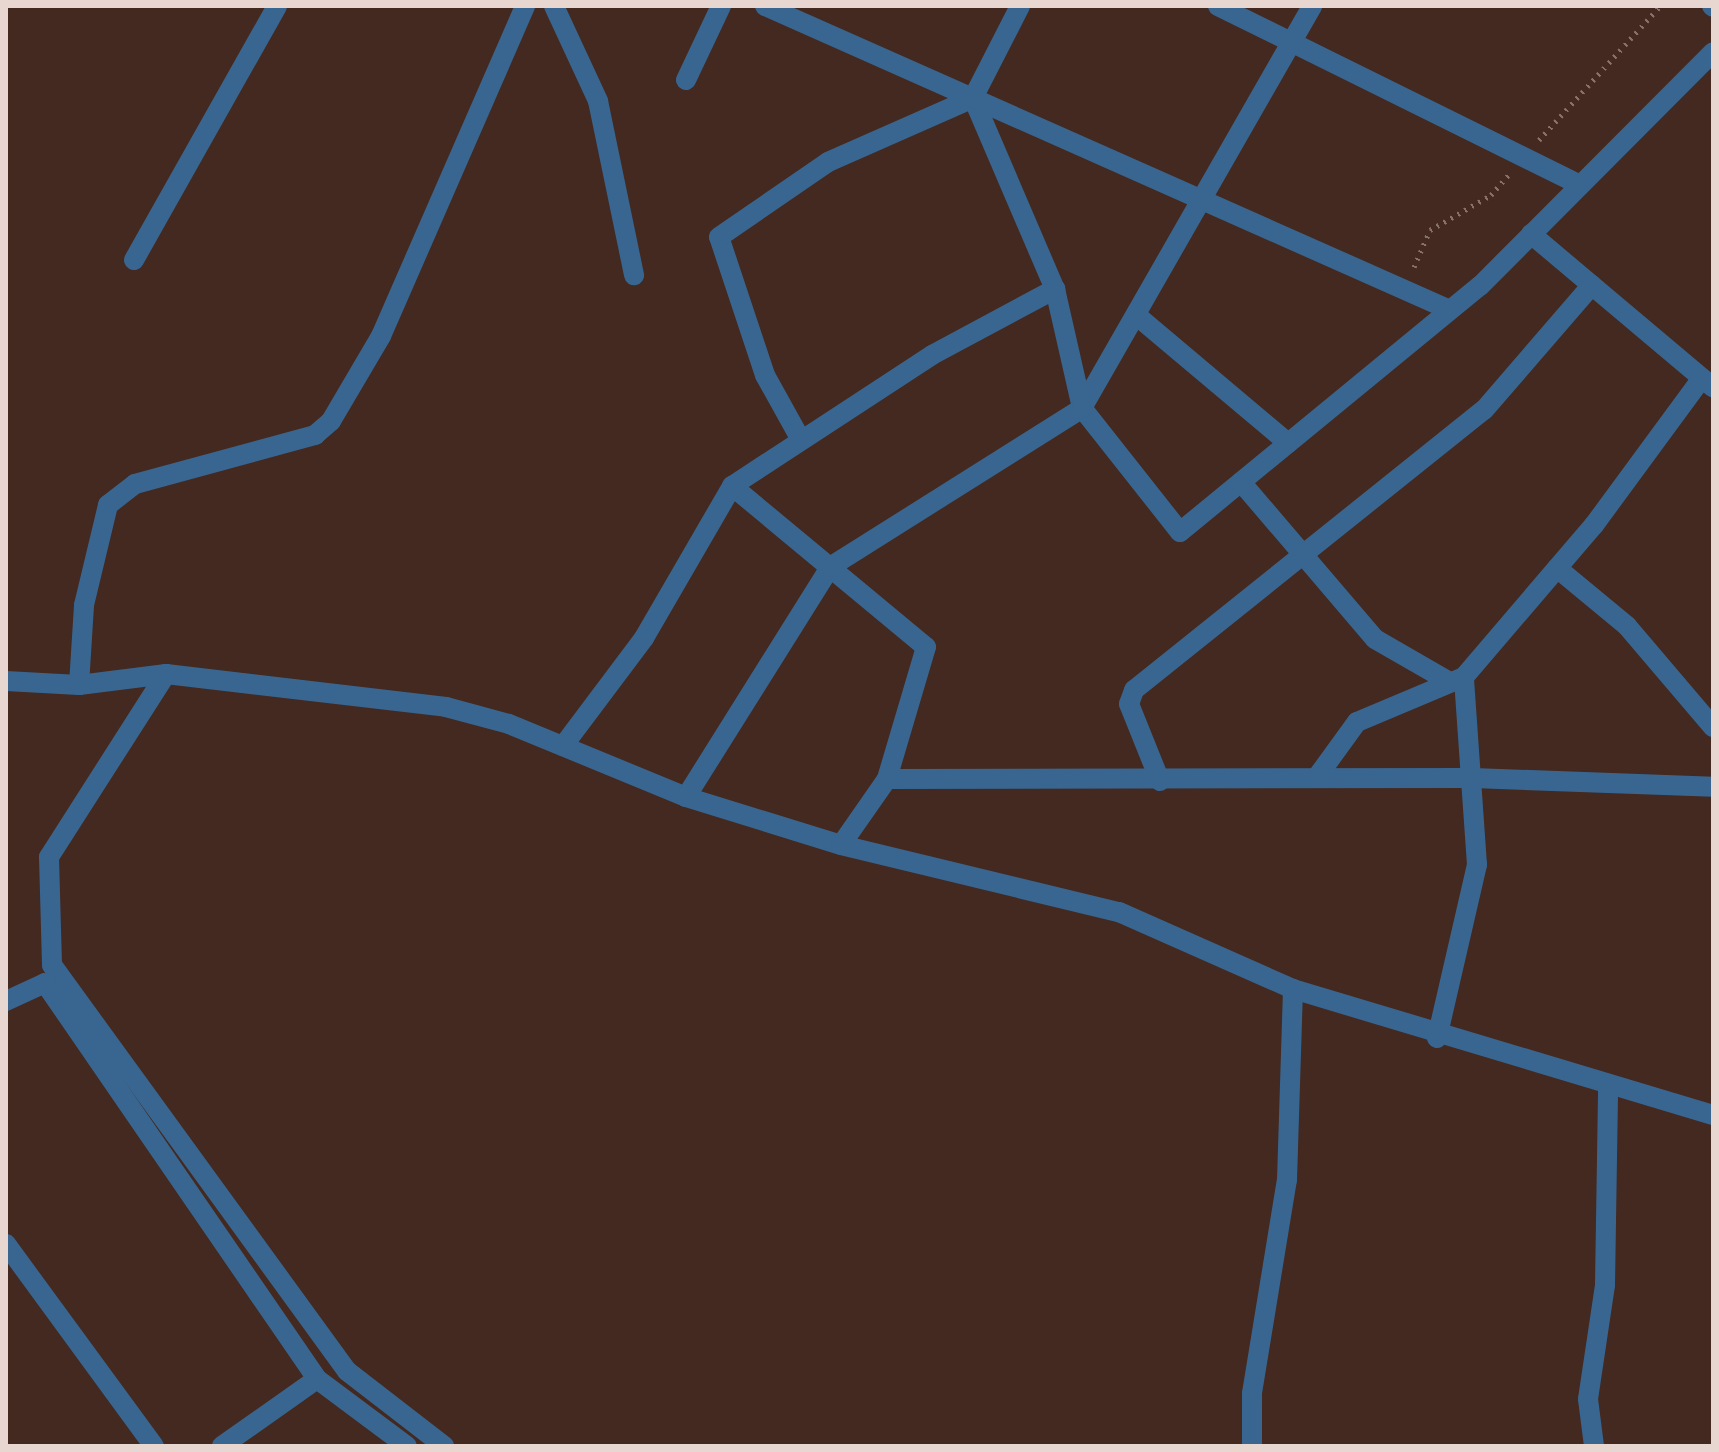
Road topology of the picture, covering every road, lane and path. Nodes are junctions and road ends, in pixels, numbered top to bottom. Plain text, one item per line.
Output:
1 (277, 6) edge
2 (525, 6) edge
3 (554, 6) edge
4 (721, 6) edge
5 (765, 6) edge
6 (1020, 6) edge
7 (1218, 6) edge
8 (1312, 6) edge
9 (1291, 42) junction
10 (1713, 52) edge
11 (686, 80) dead end
12 (973, 98) junction
13 (1580, 185) junction
14 (1202, 200) junction
15 (1531, 234) junction
16 (134, 260) dead end
17 (634, 275) dead end
18 (1592, 285) junction
19 (1055, 289) junction
20 (1450, 310) junction
21 (1136, 315) junction
22 (1708, 383) edge
23 (1082, 408) junction
24 (801, 440) junction
25 (1288, 443) junction
26 (1241, 482) junction
27 (732, 486) junction
28 (1306, 556) junction
29 (830, 567) junction
30 (1557, 568) junction
31 (166, 674) junction
32 (1456, 679) junction
33 (6, 681) edge
34 (79, 685) junction
35 (1713, 727) edge
36 (563, 746) junction
37 (1317, 777) junction
38 (1473, 778) junction
39 (887, 779) junction
40 (1160, 781) junction
41 (1713, 787) edge
42 (686, 797) junction
43 (841, 845) junction
44 (1293, 989) junction
45 (6, 1001) edge
46 (1437, 1038) junction
47 (1608, 1085) junction
48 (1713, 1115) edge
49 (6, 1244) edge
50 (317, 1379) junction
51 (154, 1446) edge
52 (222, 1446) edge
53 (407, 1446) edge
54 (444, 1446) edge
55 (1252, 1446) edge
56 (1594, 1446) edge

1 - 16 street
2 - 34 street
3 - 17 street
4 - 11 street
5 - 12 street
6 - 12 street
7 - 9 street
8 - 9 street
9 - 13 street
9 - 14 street
10 - 13 street
12 - 14 street
12 - 19 street
12 - 24 street
13 - 15 street
14 - 20 street
14 - 21 street
15 - 18 street
15 - 20 street
18 - 22 street
18 - 28 street
19 - 23 street
19 - 24 street
20 - 25 street
21 - 23 street
21 - 25 street
22 - 30 street
23 - 26 street
23 - 29 street
24 - 27 street
25 - 26 street
26 - 28 street
27 - 29 street
27 - 36 street
28 - 32 street
28 - 40 street
29 - 39 street
29 - 42 street
30 - 32 street
30 - 35 street
31 - 34 street
31 - 36 street
31 - 54 street
32 - 37 street
32 - 38 street
33 - 34 street
36 - 42 street
37 - 38 street
37 - 40 street
38 - 41 street
38 - 46 street
39 - 40 street
39 - 43 street
42 - 43 street
43 - 44 street
44 - 46 street
44 - 55 street
45 - 50 street
46 - 47 street
47 - 48 street
47 - 56 street
49 - 51 street
50 - 52 street
50 - 53 street

